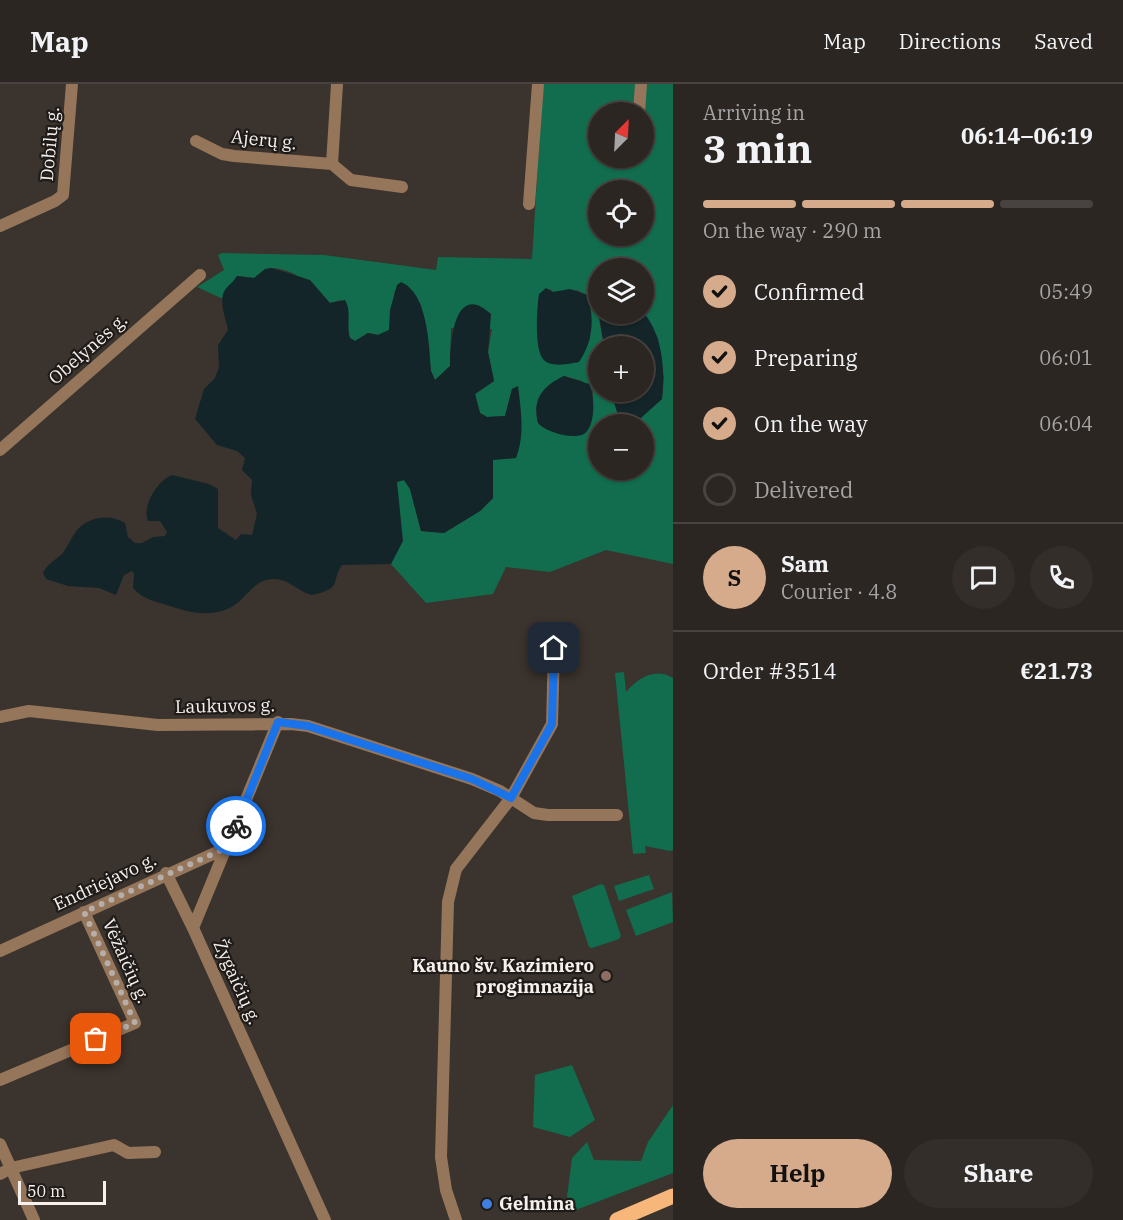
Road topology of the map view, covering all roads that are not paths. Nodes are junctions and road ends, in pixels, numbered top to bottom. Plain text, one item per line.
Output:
1 (72, 84) edge
2 (337, 84) edge
3 (538, 84) edge
4 (641, 84) edge
5 (640, 102) edge
6 (196, 141) dead end
7 (332, 164) junction
8 (402, 187) dead end
9 (529, 204) dead end
10 (0, 226) edge
11 (200, 275) dead end
12 (0, 450) edge
13 (554, 648) dead end
14 (0, 717) edge
15 (278, 722) junction
16 (511, 798) junction
17 (617, 815) dead end
18 (226, 848) junction
19 (166, 873) junction
20 (84, 912) junction
21 (193, 928) junction
22 (0, 951) edge
23 (0, 1080) edge
24 (0, 1144) edge
25 (154, 1152) dead end
26 (6, 1171) edge
27 (673, 1196) edge
28 (34, 1220) edge
29 (325, 1220) edge
30 (456, 1220) edge
31 (617, 1220) edge

1 - 10 street, Dobilų g.
2 - 7 street
3 - 9 street
4 - 5 street
6 - 7 street, Ajerų g.
7 - 8 street
11 - 12 street, Obelynės g.
13 - 16 street
14 - 15 street, Laukuvos g.
15 - 16 street, Laukuvos g.
15 - 18 street, Žygaičių g.
16 - 17 street, Laukuvos g.
16 - 30 street
18 - 19 street, Endriejavo g.
18 - 21 street, Žygaičių g.
19 - 20 street, Endriejavo g.
19 - 21 street
20 - 22 street, Endriejavo g.
20 - 23 street, Vėžaičių g.
21 - 29 street, Žygaičių g.
24 - 26 street
25 - 26 street
26 - 28 street
27 - 31 main road

